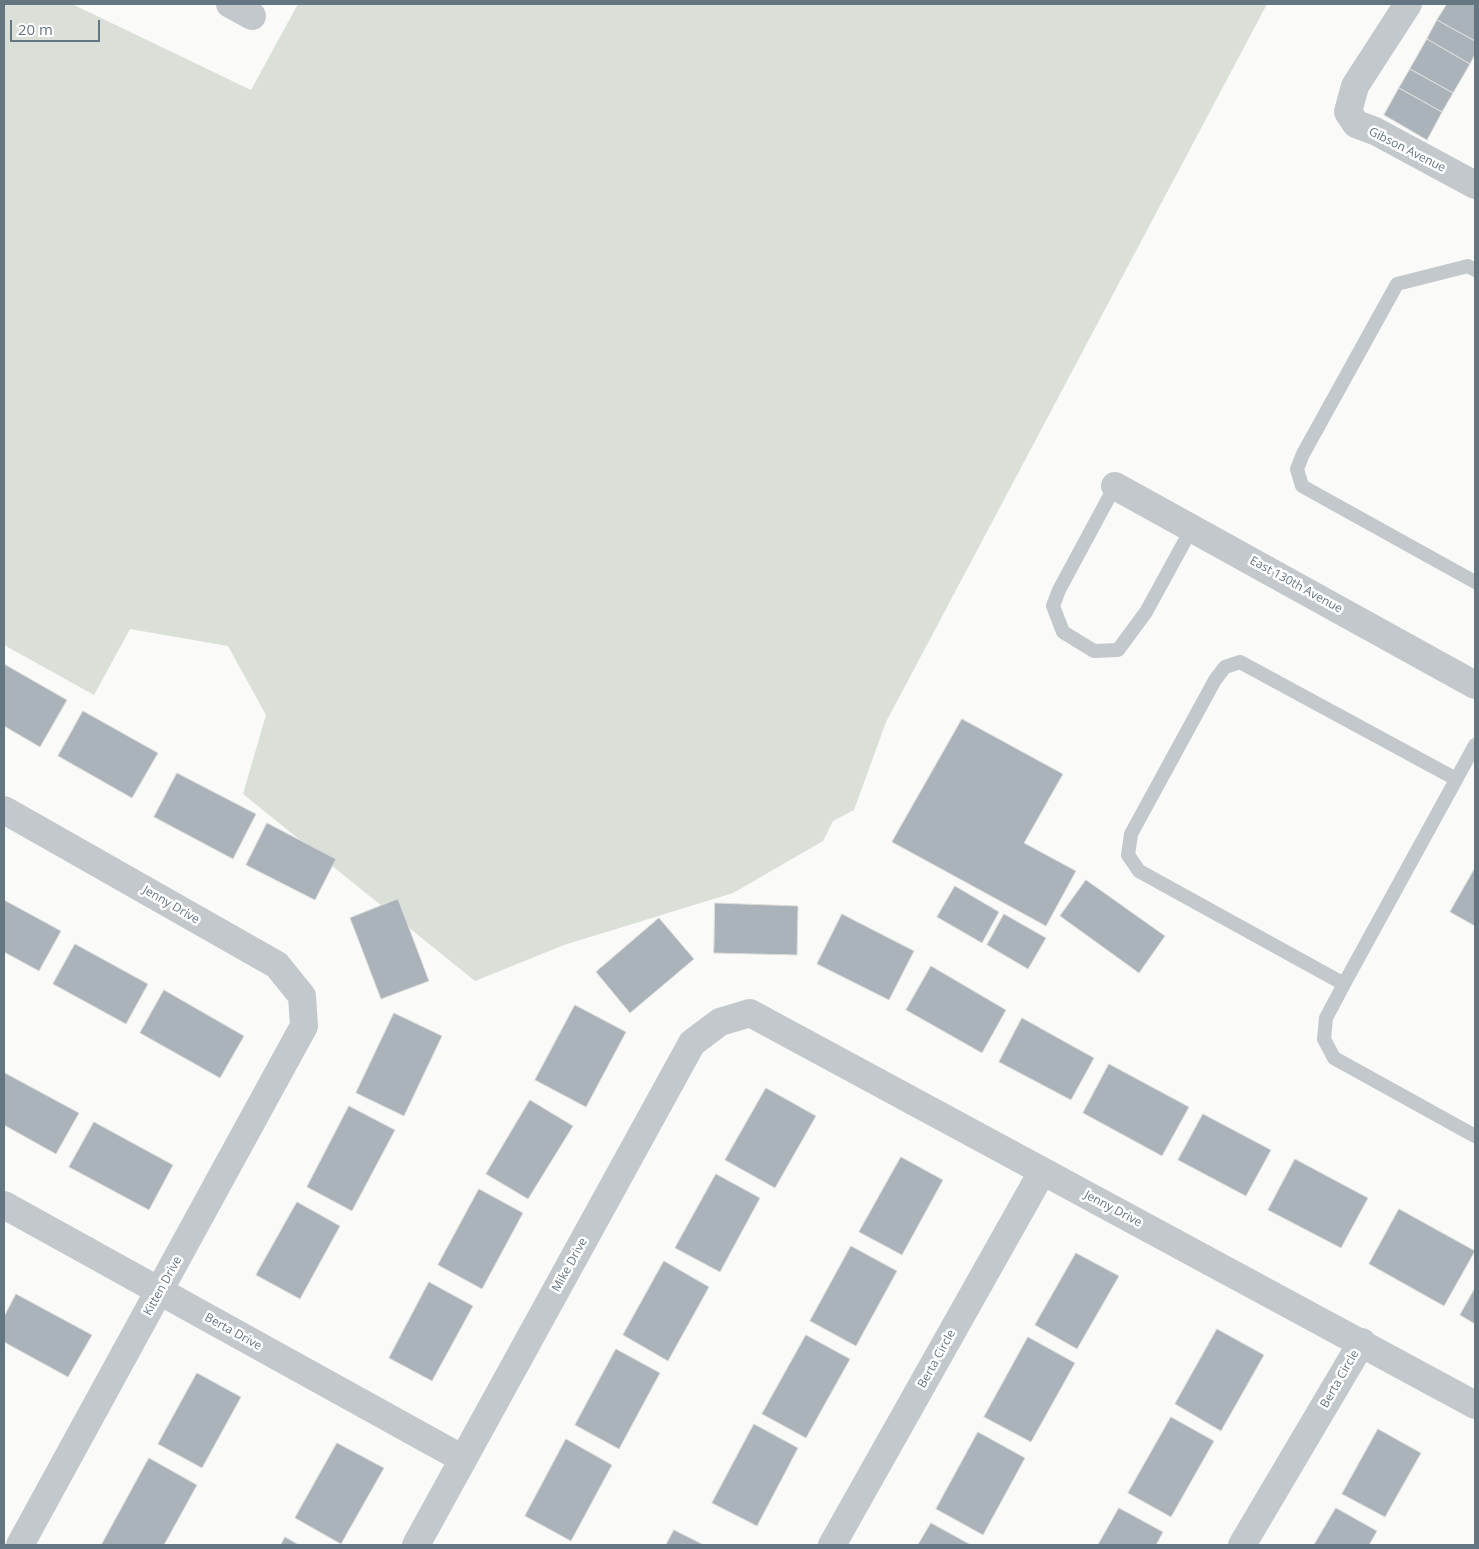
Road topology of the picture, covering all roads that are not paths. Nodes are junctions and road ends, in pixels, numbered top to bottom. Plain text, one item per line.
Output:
1 (1408, 4) edge
2 (1475, 185) edge
3 (1475, 270) edge
4 (1115, 486) joint
5 (1192, 528) junction
6 (1475, 582) edge
7 (1475, 685) edge
8 (1475, 744) edge
9 (1456, 780) junction
10 (4, 810) edge
11 (1344, 984) junction
12 (750, 1013) joint
13 (304, 1026) joint
14 (1475, 1136) edge
15 (1042, 1172) junction
16 (4, 1205) edge
17 (160, 1291) junction
18 (1362, 1342) junction
19 (1475, 1405) edge
20 (463, 1459) junction
21 (20, 1545) edge
22 (416, 1545) edge
23 (832, 1545) edge
24 (1242, 1545) edge

1 - 2 street, Gibson Avenue
3 - 6 lane
4 - 5 street, East 130th Avenue
4 - 5 lane
5 - 7 street, East 130th Avenue
8 - 9 lane
9 - 11 lane
9 - 11 lane
10 - 13 street, Jenny Drive
11 - 14 lane
12 - 15 street, Jenny Drive
12 - 20 street, Mike Drive
13 - 17 street, Kitten Drive
15 - 18 street, Jenny Drive
15 - 23 street, Berta Circle
16 - 17 street, Berta Drive
17 - 20 street, Berta Drive
17 - 21 street, Kitten Drive
18 - 19 street, Jenny Drive
18 - 24 street, Berta Circle
20 - 22 street, Mike Drive

